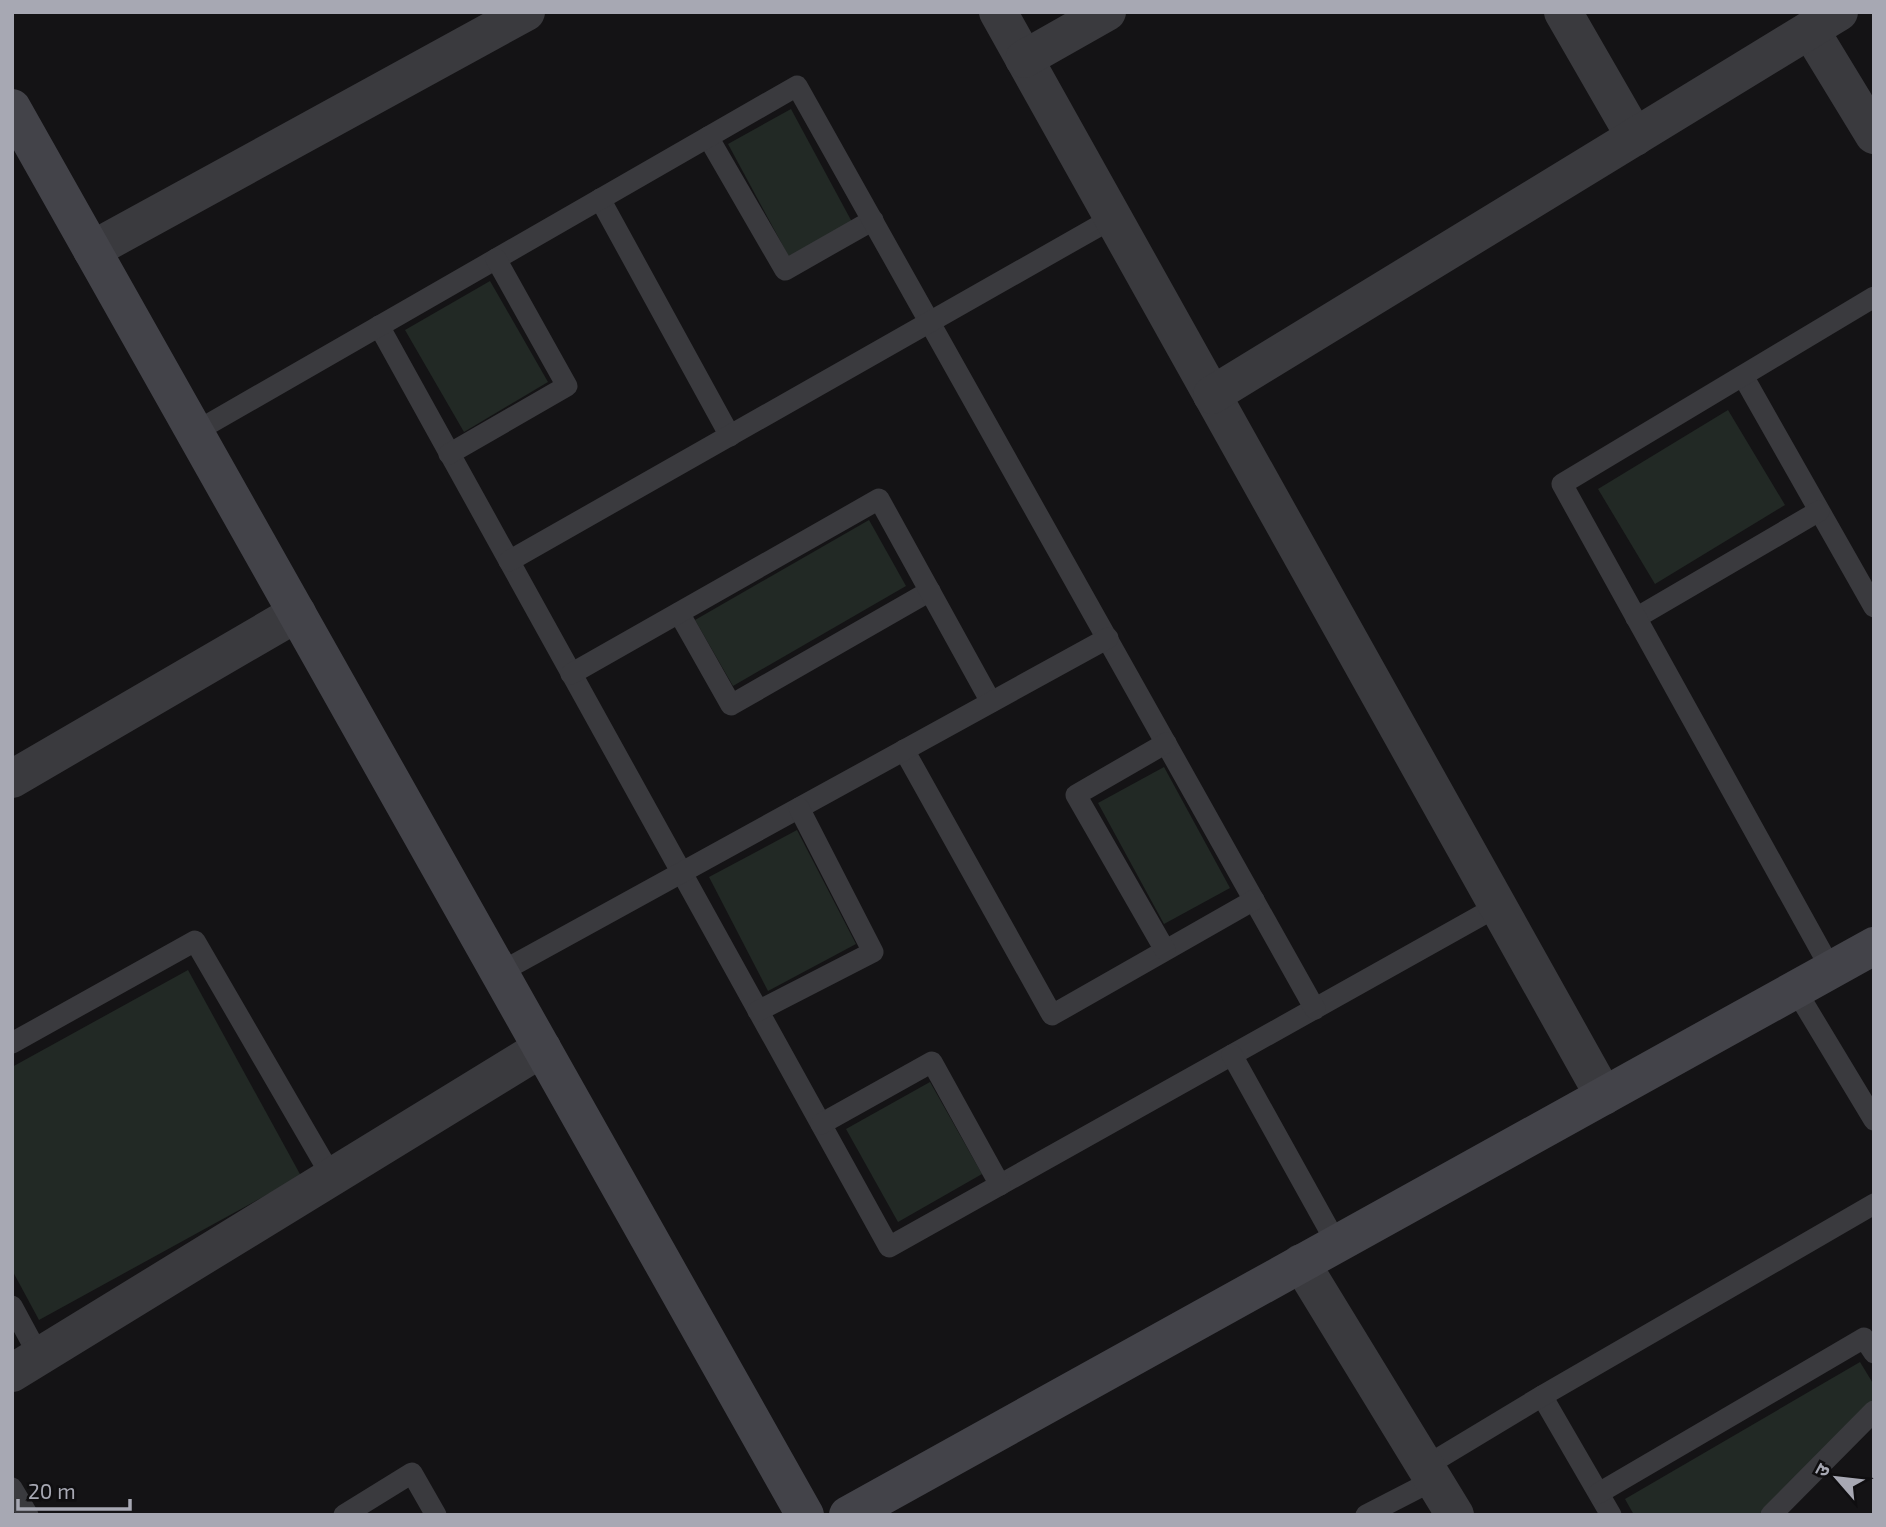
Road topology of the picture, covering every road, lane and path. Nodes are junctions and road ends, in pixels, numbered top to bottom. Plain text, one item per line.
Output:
1 (526, 12) edge
2 (998, 12) edge
3 (1107, 12) edge
4 (1563, 12) edge
5 (1824, 21) edge
6 (1024, 59) junction
7 (12, 108) edge
8 (1874, 135) edge
9 (708, 137) junction
10 (1635, 137) junction
11 (600, 199) junction
12 (1113, 218) junction
13 (873, 220) junction
14 (92, 250) junction
15 (496, 259) junction
16 (1874, 297) edge
17 (930, 322) junction
18 (379, 326) junction
19 (1743, 376) junction
20 (1212, 395) junction
21 (195, 432) junction
22 (730, 436) junction
23 (450, 454) junction
24 (1819, 512) junction
25 (509, 561) junction
26 (930, 591) junction
27 (1874, 607) edge
28 (297, 613) junction
29 (679, 613) junction
30 (1636, 618) junction
31 (1108, 638) junction
32 (571, 674) junction
33 (991, 702) junction
34 (1166, 743) junction
35 (904, 750) junction
36 (15, 770) edge
37 (799, 808) junction
38 (681, 873) junction
39 (1254, 900) junction
40 (1498, 906) junction
41 (1874, 946) edge
42 (1165, 950) junction
43 (1831, 970) junction
44 (499, 973) junction
45 (1795, 989) junction
46 (1315, 1009) junction
47 (758, 1011) junction
48 (12, 1043) edge
49 (542, 1048) junction
50 (1232, 1055) junction
51 (1604, 1096) junction
52 (1874, 1120) edge
53 (821, 1124) junction
54 (332, 1177) junction
55 (1000, 1185) junction
56 (1874, 1204) edge
57 (1337, 1244) junction
58 (1301, 1263) junction
59 (12, 1307) edge
60 (1874, 1353) edge
61 (26, 1365) edge
62 (1542, 1395) junction
63 (1874, 1411) edge
64 (1430, 1473) junction
65 (12, 1488) edge
66 (1599, 1493) junction
67 (28, 1515) edge
68 (344, 1515) edge
69 (436, 1515) edge
70 (805, 1515) edge
71 (848, 1515) edge
72 (1366, 1515) edge
73 (1455, 1515) edge
74 (1611, 1515) edge
75 (1771, 1515) edge

1 - 14 street
2 - 6 street
3 - 6 street
4 - 10 street
5 - 8 street
5 - 10 street
6 - 12 street
7 - 14 street
9 - 11 lane
9 - 13 lane
9 - 13 lane
10 - 20 street
11 - 15 lane
11 - 22 lane
12 - 17 lane
12 - 20 street
13 - 17 lane
14 - 21 street
15 - 18 lane
15 - 23 lane
16 - 19 lane
17 - 22 lane
17 - 31 lane
18 - 21 lane
18 - 23 lane
19 - 24 lane
19 - 30 lane
20 - 40 street
21 - 28 street
22 - 25 lane
23 - 25 lane
24 - 27 lane
24 - 30 lane
25 - 32 lane
26 - 29 lane
26 - 29 lane
26 - 33 lane
28 - 36 street
28 - 44 street
29 - 32 lane
30 - 43 lane
31 - 33 lane
31 - 34 lane
32 - 38 lane
33 - 35 lane
34 - 39 lane
34 - 42 lane
35 - 37 lane
35 - 42 lane
37 - 38 lane
37 - 47 lane
38 - 44 lane
38 - 47 lane
39 - 42 lane
39 - 46 lane
40 - 46 lane
40 - 51 street
41 - 43 street
43 - 45 street
44 - 49 street
45 - 51 street
45 - 52 lane
46 - 50 lane
47 - 53 lane
48 - 54 lane
49 - 54 street
49 - 70 street
50 - 55 lane
50 - 57 lane
51 - 57 street
53 - 55 lane
53 - 55 lane
54 - 61 street
56 - 62 lane
57 - 58 street
58 - 64 street
58 - 71 street
59 - 61 lane
60 - 66 lane
62 - 64 lane
62 - 66 lane
63 - 75 lane
64 - 72 lane
64 - 73 street
65 - 67 lane
66 - 74 lane
68 - 69 lane

